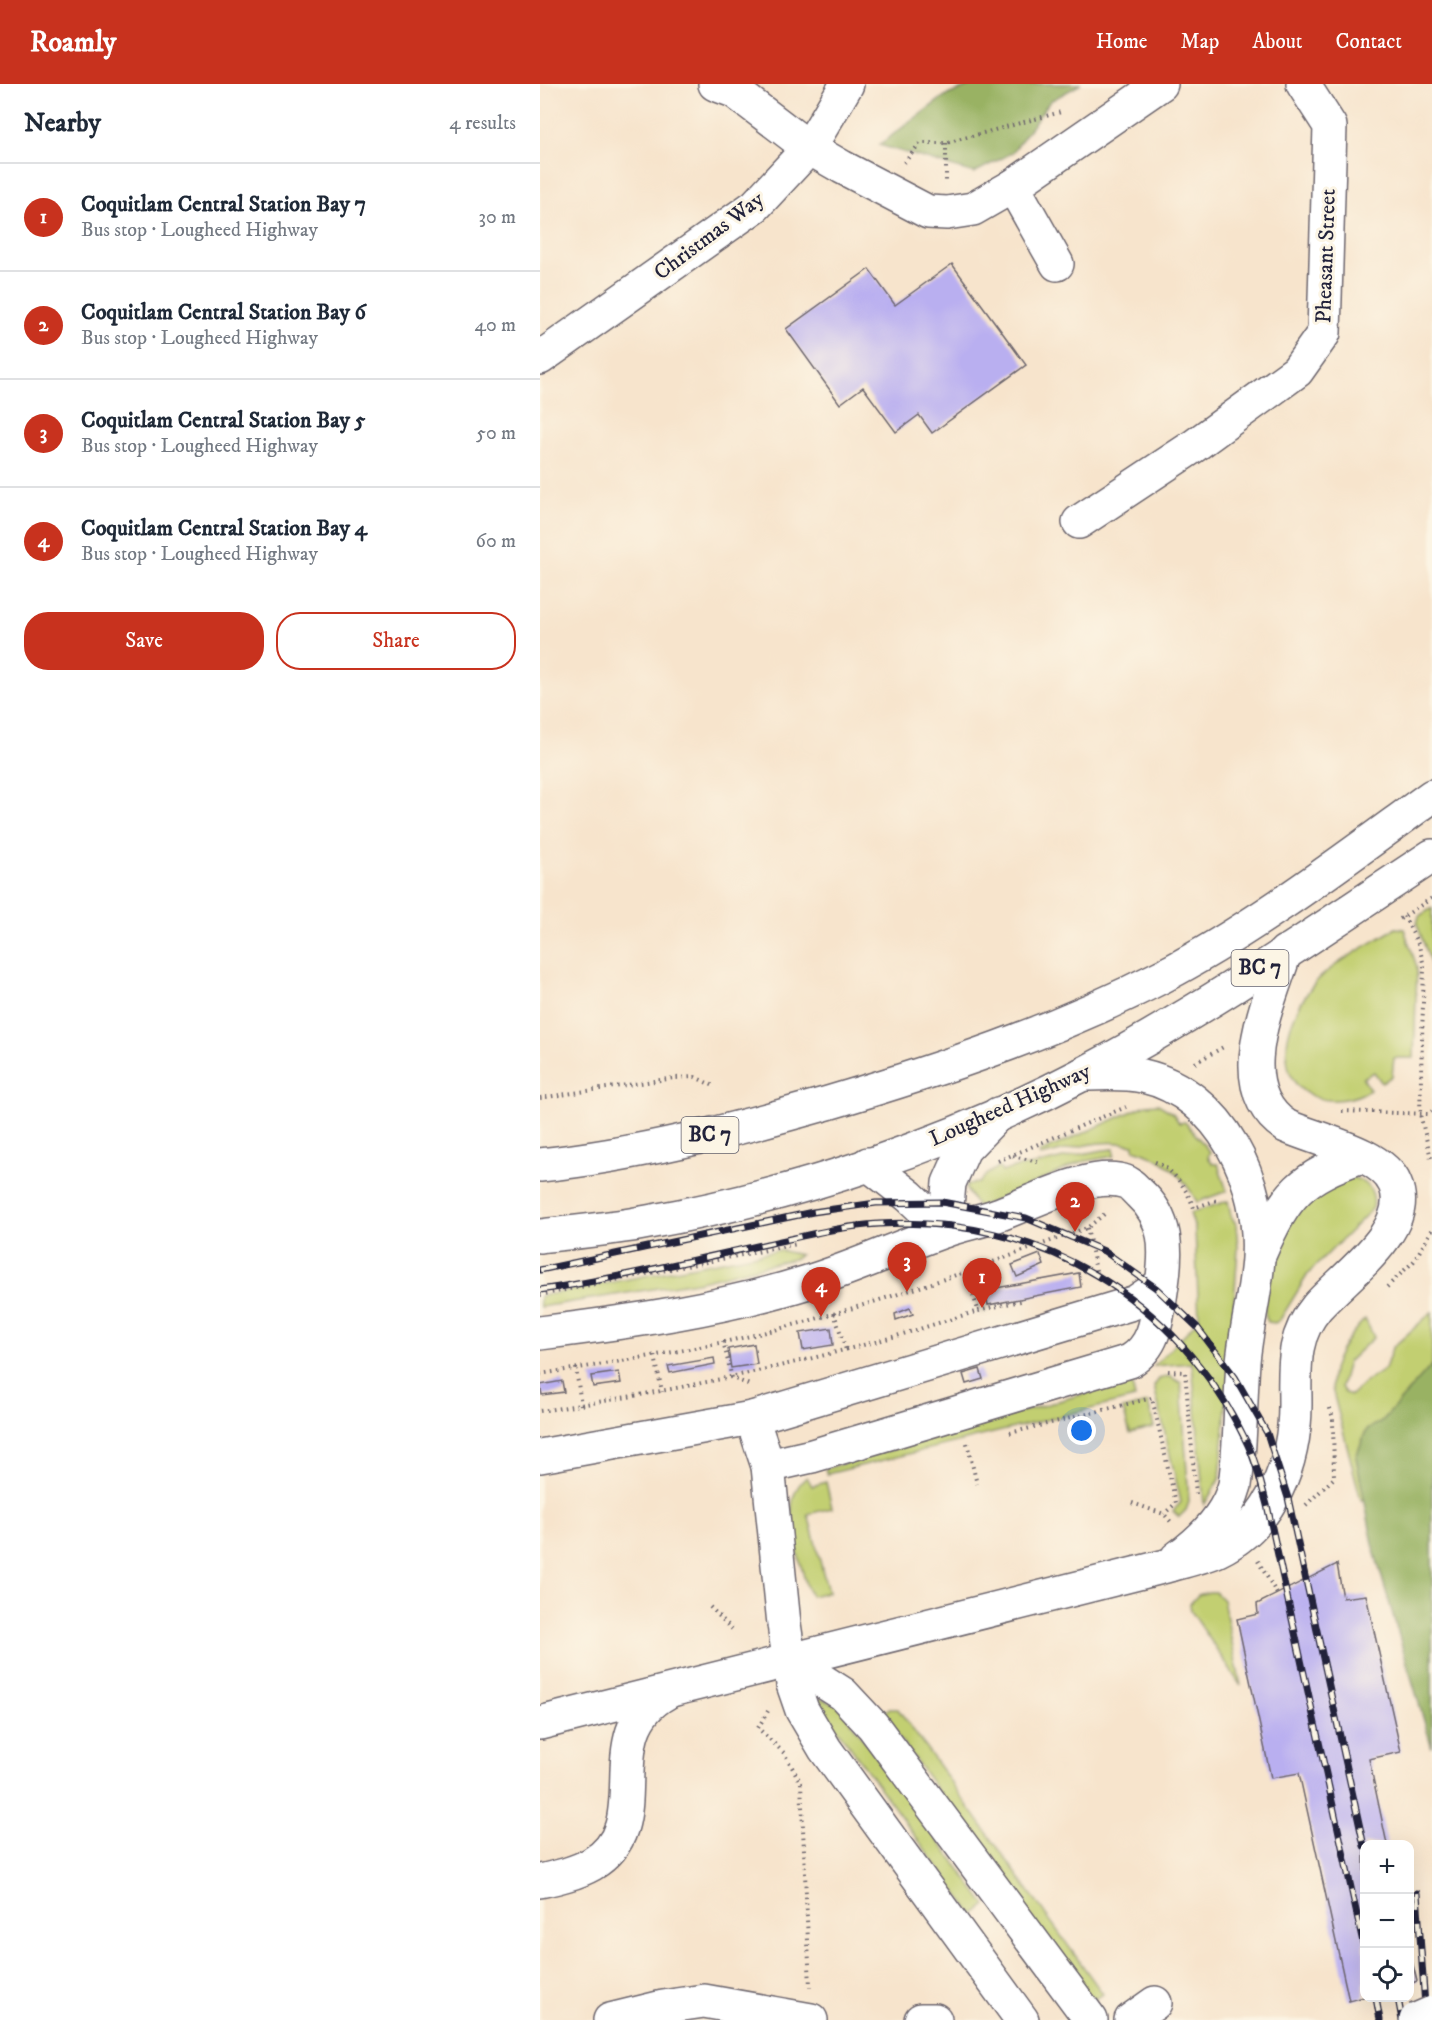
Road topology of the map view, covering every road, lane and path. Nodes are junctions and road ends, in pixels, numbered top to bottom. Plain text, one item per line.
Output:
1 (715, 84) edge
2 (848, 84) edge
3 (1161, 84) edge
4 (1303, 84) edge
5 (1061, 112) dead end
6 (809, 148) junction
7 (1013, 186) junction
8 (883, 189) junction
9 (1057, 264) dead end
10 (542, 353) edge
11 (1079, 522) dead end
12 (1432, 796) edge
13 (1432, 856) edge
14 (1432, 898) edge
15 (1404, 916) junction
16 (1395, 922) dead end
17 (1286, 952) junction
18 (1226, 1045) dead end
19 (1186, 1068) dead end
20 (1083, 1074) junction
21 (716, 1087) dead end
22 (540, 1098) edge
23 (1127, 1107) dead end
24 (1334, 1111) dead end
25 (1432, 1111) edge
26 (998, 1114) junction
27 (1419, 1114) junction
28 (1362, 1156) junction
29 (994, 1162) dead end
30 (1432, 1162) edge
31 (868, 1164) junction
32 (540, 1165) edge
33 (1229, 1196) dead end
34 (1114, 1206) dead end
35 (1194, 1208) dead end
36 (945, 1230) junction
37 (540, 1236) edge
38 (797, 1244) dead end
39 (1258, 1256) junction
40 (966, 1272) dead end
41 (1161, 1285) junction
42 (1099, 1286) dead end
43 (540, 1295) edge
44 (1029, 1299) dead end
45 (1252, 1305) junction
46 (978, 1310) junction
47 (834, 1313) dead end
48 (1305, 1324) junction
49 (540, 1334) edge
50 (723, 1341) dead end
51 (846, 1350) junction
52 (655, 1356) dead end
53 (576, 1368) dead end
54 (1162, 1372) dead end
55 (732, 1378) junction
56 (662, 1392) junction
57 (753, 1402) junction
58 (581, 1405) junction
59 (540, 1411) edge
60 (1002, 1435) dead end
61 (978, 1441) dead end
62 (967, 1443) junction
63 (956, 1446) dead end
64 (540, 1456) edge
65 (768, 1466) junction
66 (977, 1484) dead end
67 (1196, 1500) dead end
68 (1132, 1503) dead end
69 (1254, 1556) dead end
70 (1166, 1566) junction
71 (1277, 1593) dead end
72 (710, 1607) dead end
73 (732, 1629) dead end
74 (788, 1659) junction
75 (672, 1690) junction
76 (767, 1711) dead end
77 (540, 1723) edge
78 (540, 1881) edge
79 (1432, 2013) edge
80 (610, 2020) edge
81 (811, 2020) edge
82 (921, 2020) edge
83 (935, 2020) edge
84 (1022, 2020) edge
85 (1091, 2020) edge
86 (1416, 2020) edge

1 - 6 main road
2 - 6 main road, Christmas Way
3 - 7 main road
4 - 11 main road, Pheasant Street
5 - 8 path
6 - 8 main road
6 - 10 main road, Christmas Way
7 - 8 main road
7 - 9 main road
12 - 32 main road, BC 7
13 - 17 main road, Lougheed Highway / BC 7
14 - 15 path
15 - 16 path
15 - 27 path
17 - 20 main road, Lougheed Highway / BC 7
17 - 28 main road
18 - 19 path
20 - 26 main road, Lougheed Highway / BC 7
20 - 39 main road
21 - 22 path
23 - 29 path
24 - 27 path
25 - 27 path
26 - 31 main road, Lougheed Highway / BC 7
26 - 36 main road
27 - 30 path
28 - 39 main road
28 - 48 main road
31 - 36 main road
31 - 37 main road, Lougheed Highway / BC 7
33 - 35 path
34 - 42 path
36 - 41 main road
36 - 49 main road
38 - 43 path
39 - 45 main road
40 - 46 path
41 - 57 main road
41 - 65 main road
44 - 46 path
45 - 48 main road
45 - 70 main road
46 - 51 path
47 - 51 path
48 - 70 main road
50 - 55 path
51 - 55 path
52 - 56 path
53 - 58 path
54 - 67 path
55 - 56 path
55 - 57 path
56 - 58 path
57 - 64 main road
57 - 65 main road
58 - 59 path
60 - 68 path
61 - 62 path
62 - 63 path
62 - 66 path
65 - 74 main road
69 - 71 path
70 - 74 main road
72 - 73 path
74 - 75 main road
74 - 84 main road
74 - 85 main road
75 - 77 main road
75 - 78 main road
76 - 81 path
79 - 86 main road, bridge
80 - 81 main road
82 - 83 main road

